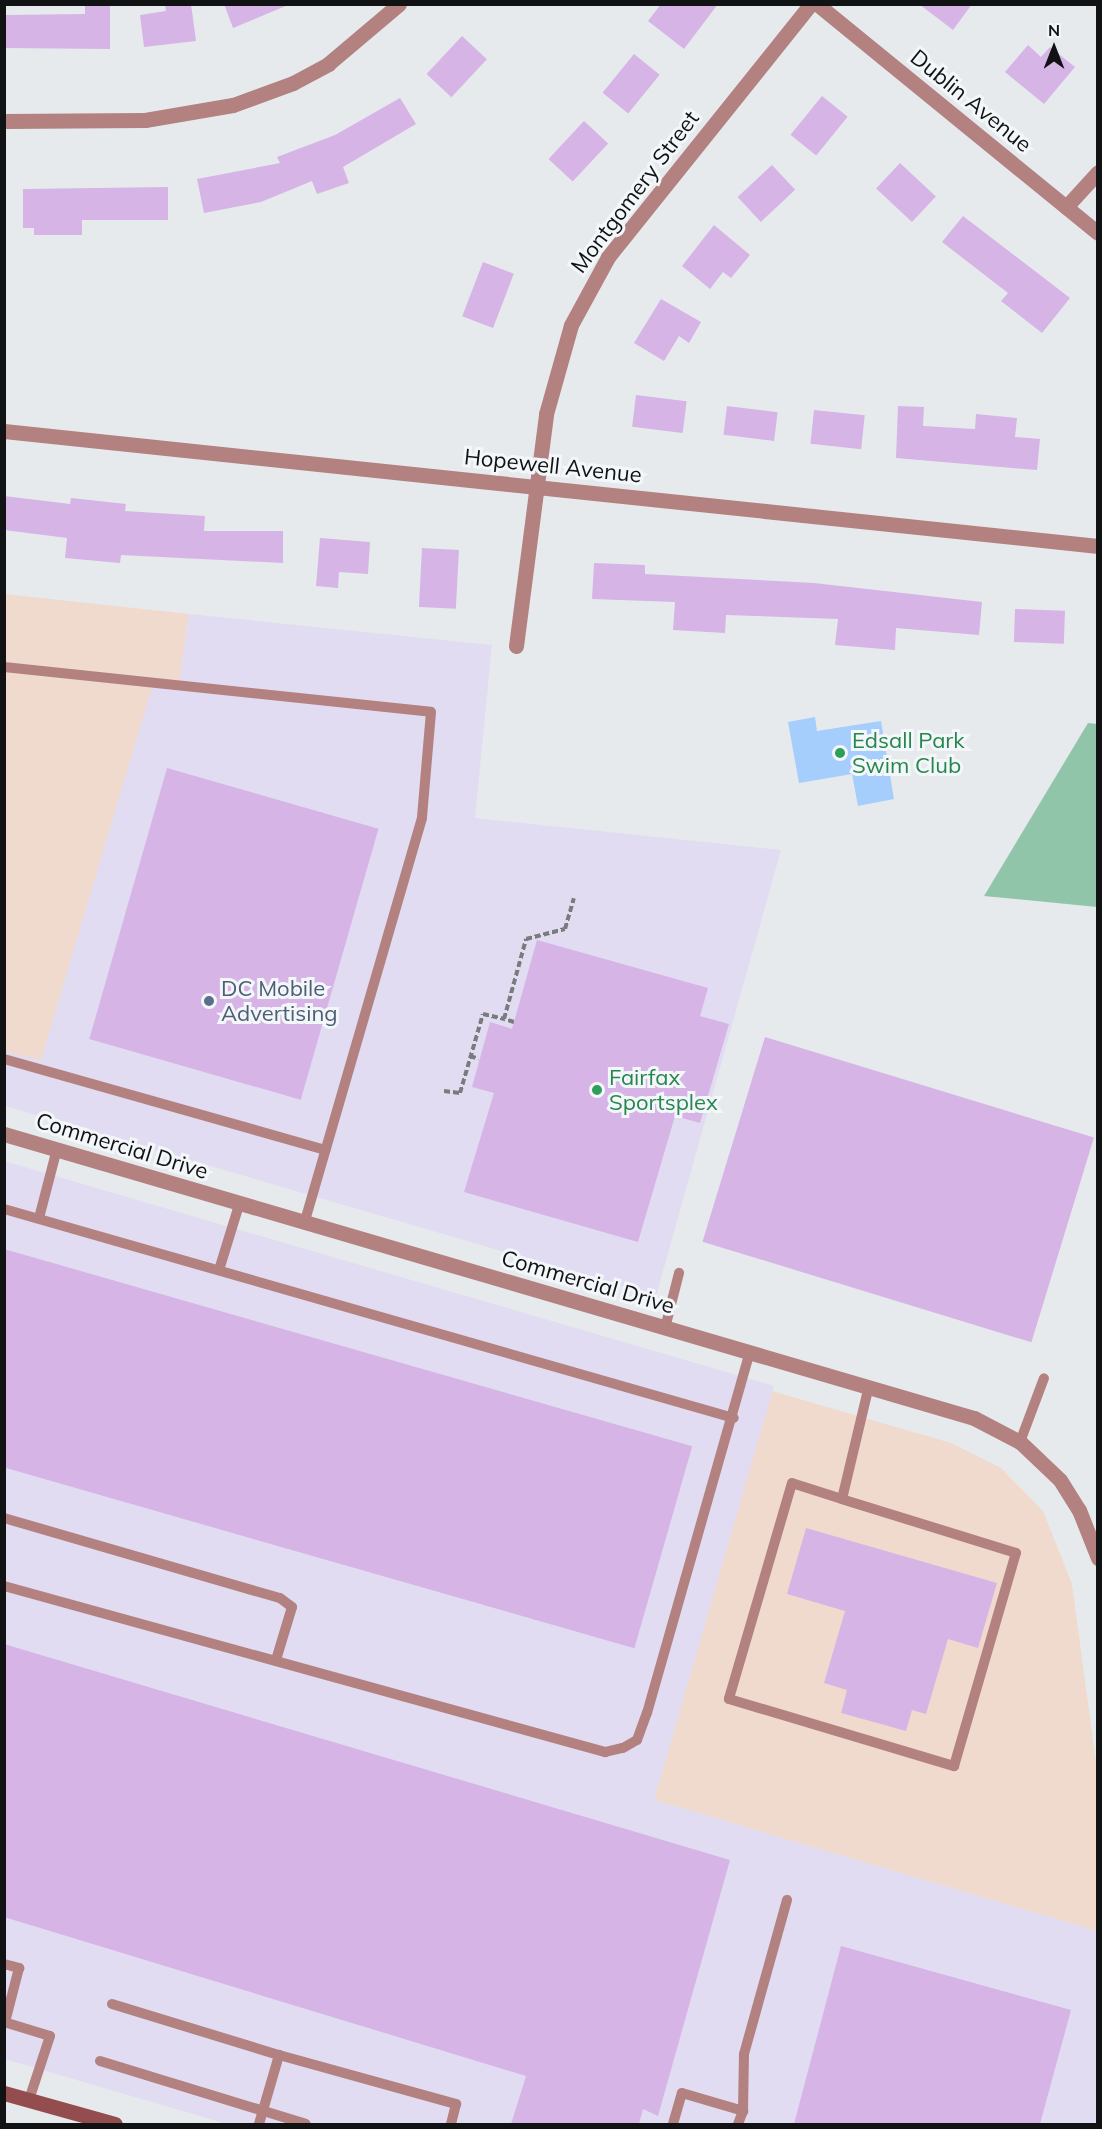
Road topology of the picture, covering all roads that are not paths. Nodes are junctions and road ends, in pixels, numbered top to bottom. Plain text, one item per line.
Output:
1 (399, 4) edge
2 (811, 4) edge
3 (817, 4) edge
4 (4, 121) edge
5 (1098, 172) edge
6 (1066, 207) junction
7 (1098, 233) edge
8 (4, 430) edge
9 (536, 486) junction
10 (1098, 546) edge
11 (516, 646) dead end
12 (4, 667) edge
13 (4, 1059) edge
14 (4, 1134) edge
15 (57, 1149) junction
16 (325, 1150) junction
17 (238, 1204) junction
18 (4, 1209) edge
19 (39, 1218) junction
20 (304, 1224) junction
21 (219, 1270) junction
22 (680, 1273) dead end
23 (665, 1328) junction
24 (750, 1352) junction
25 (1044, 1378) dead end
26 (869, 1386) junction
27 (734, 1418) junction
28 (1020, 1442) junction
29 (842, 1499) junction
30 (4, 1518) edge
31 (1098, 1557) edge
32 (4, 1586) edge
33 (276, 1660) junction
34 (787, 1900) dead end
35 (4, 1964) edge
36 (112, 2004) dead end
37 (5, 2022) edge
38 (279, 2055) junction
39 (100, 2061) dead end
40 (4, 2093) edge
41 (29, 2100) junction
42 (263, 2111) junction
43 (743, 2111) junction
44 (115, 2124) edge
45 (260, 2124) edge
46 (306, 2124) edge
47 (451, 2124) edge
48 (673, 2124) edge
49 (738, 2124) edge

1 - 4 street
2 - 9 street, Montgomery Street
3 - 6 street, Dublin Avenue
5 - 6 street
6 - 7 street, Dublin Avenue
8 - 9 street, Hopewell Avenue
9 - 10 street, Hopewell Avenue
9 - 11 street, Montgomery Street
12 - 16 lane
13 - 16 lane
14 - 15 street, Commercial Drive
15 - 17 street, Commercial Drive
15 - 19 lane
16 - 20 lane
17 - 20 street, Commercial Drive
17 - 21 lane
18 - 19 lane
19 - 21 lane
20 - 23 street, Commercial Drive
21 - 27 lane
22 - 23 lane
23 - 24 street, Commercial Drive
24 - 26 street, Commercial Drive
24 - 27 lane
25 - 28 lane
26 - 28 street, Commercial Drive
26 - 29 lane
27 - 33 lane
28 - 31 street, Commercial Drive
29 - 29 lane
30 - 33 lane
32 - 33 lane
34 - 43 lane
35 - 37 lane
36 - 38 lane
37 - 41 lane
38 - 42 lane
38 - 47 lane
39 - 42 lane
40 - 41 street
41 - 44 street
42 - 45 lane
42 - 46 lane
43 - 48 lane
43 - 49 lane

